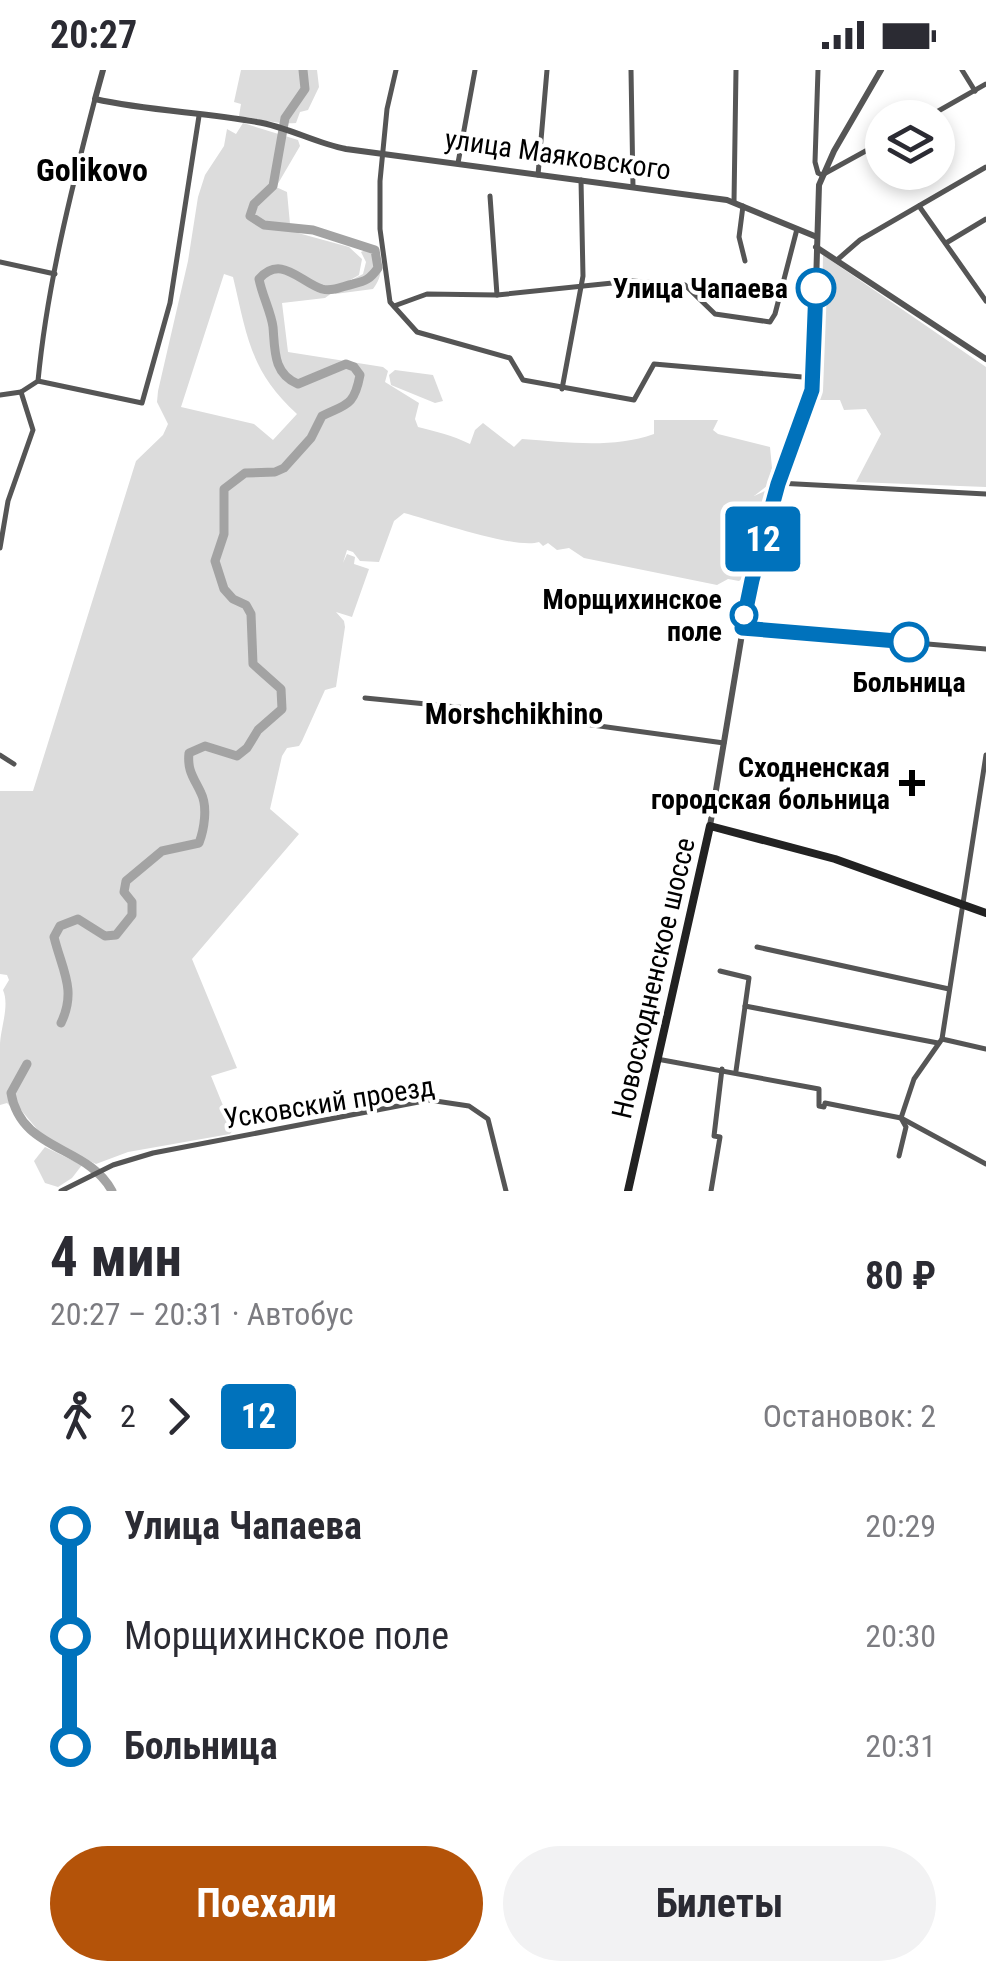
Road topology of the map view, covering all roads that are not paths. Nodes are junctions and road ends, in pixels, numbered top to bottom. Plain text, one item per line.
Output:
1 (103, 70) edge
2 (396, 70) edge
3 (475, 70) edge
4 (547, 70) edge
5 (631, 70) edge
6 (736, 70) edge
7 (818, 70) edge
8 (881, 70) edge
9 (962, 70) edge
10 (986, 84) edge
11 (975, 91) junction
12 (94, 99) junction
13 (955, 102) edge
14 (199, 116) junction
15 (865, 151) edge
16 (382, 152) junction
17 (458, 163) junction
18 (986, 167) edge
19 (538, 174) junction
20 (822, 175) junction
21 (581, 180) junction
22 (633, 188) junction
23 (490, 196) dead end
24 (734, 202) junction
25 (743, 206) junction
26 (919, 206) junction
27 (986, 219) edge
28 (797, 229) junction
29 (816, 237) junction
30 (946, 243) junction
31 (816, 247) junction
32 (745, 260) dead end
33 (837, 260) junction
34 (0, 262) edge
35 (55, 274) junction
36 (580, 284) junction
37 (497, 294) junction
38 (986, 301) edge
39 (394, 306) junction
40 (986, 359) edge
41 (814, 378) junction
42 (38, 381) junction
43 (562, 389) junction
44 (22, 392) junction
45 (2, 398) edge
46 (778, 484) junction
47 (986, 494) edge
48 (0, 548) edge
49 (742, 628) junction
50 (986, 649) edge
51 (365, 698) dead end
52 (726, 744) junction
53 (0, 755) edge
54 (986, 755) edge
55 (14, 764) dead end
56 (710, 826) junction
57 (962, 904) junction
58 (986, 913) edge
59 (756, 947) dead end
60 (720, 971) dead end
61 (950, 989) junction
62 (744, 1006) junction
63 (941, 1041) junction
64 (986, 1049) edge
65 (657, 1059) junction
66 (722, 1069) junction
67 (736, 1071) junction
68 (901, 1118) junction
69 (899, 1156) dead end
70 (986, 1164) edge
71 (61, 1191) edge
72 (506, 1191) edge
73 (628, 1191) edge
74 (710, 1191) edge

1 - 12 street
2 - 16 street
3 - 17 street
4 - 19 street
5 - 22 street
6 - 24 street
7 - 20 street
8 - 20 street
9 - 11 street
10 - 11 street
11 - 13 street
12 - 14 street, улица Маяковского
12 - 35 street
14 - 16 street, улица Маяковского
14 - 42 street
15 - 20 street
16 - 17 street, улица Маяковского
16 - 39 street
17 - 19 street, улица Маяковского
18 - 26 street
19 - 21 street, улица Маяковского
20 - 29 street, Новосходненское шоссе
21 - 22 street, улица Маяковского
21 - 36 street
22 - 24 street, улица Маяковского
23 - 37 street
24 - 25 street, улица Маяковского
25 - 28 street, улица Маяковского
25 - 32 street
26 - 30 street
26 - 33 street
27 - 30 street
28 - 29 street, улица Маяковского
28 - 36 street
29 - 31 street, Новосходненское шоссе
30 - 38 street
31 - 33 street
31 - 41 street, Новосходненское шоссе
33 - 40 street
34 - 35 street
35 - 42 street
36 - 37 street
36 - 43 street
37 - 39 street
39 - 43 street
41 - 43 street
41 - 46 street, Новосходненское шоссе
42 - 44 street
44 - 45 street
44 - 48 street
46 - 47 street
46 - 49 street, Новосходненское шоссе
49 - 50 street
49 - 52 street, Новосходненское шоссе
51 - 52 street
52 - 56 street, Новосходненское шоссе
53 - 55 street
54 - 57 street
56 - 57 main road
56 - 65 main road, Новосходненское шоссе
57 - 58 main road
57 - 61 street
59 - 61 street
60 - 62 street
61 - 63 street
62 - 63 street
62 - 67 street
63 - 64 street
63 - 68 street
65 - 66 street
65 - 73 main road, Новосходненское шоссе
66 - 67 street
66 - 74 street
67 - 68 street
68 - 69 street
68 - 70 street
71 - 72 street, Усковский проезд

